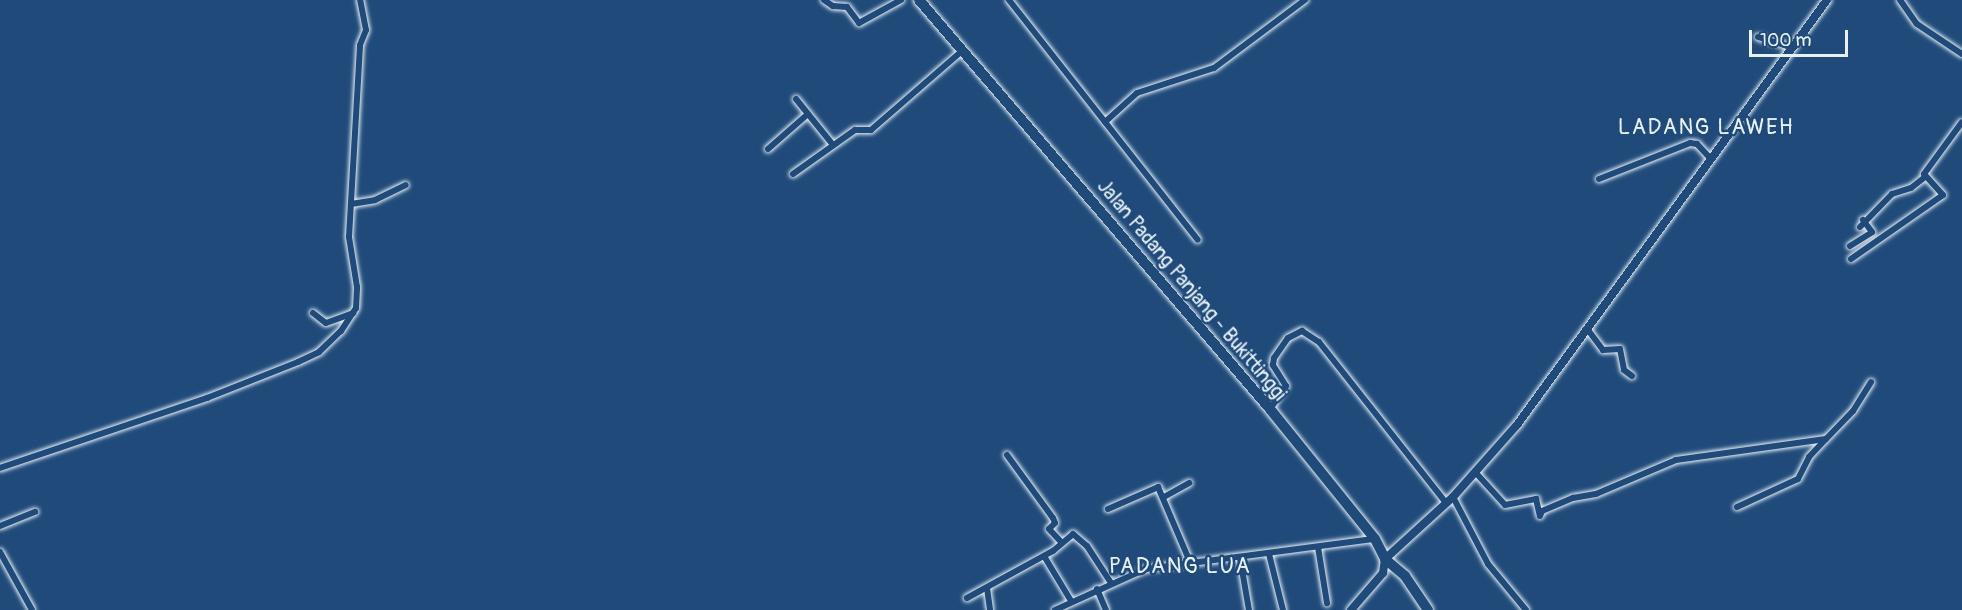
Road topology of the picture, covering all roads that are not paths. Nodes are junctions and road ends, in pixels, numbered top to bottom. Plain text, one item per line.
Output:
1 (360, 0) edge
2 (824, 0) edge
3 (901, 0) edge
4 (919, 0) edge
5 (1009, 0) edge
6 (1305, 0) edge
7 (1827, 0) edge
8 (1900, 0) edge
9 (1758, 37) dead end
10 (1790, 47) junction
11 (963, 49) junction
12 (1962, 54) edge
13 (796, 99) dead end
14 (808, 114) junction
15 (1105, 122) junction
16 (1962, 122) edge
17 (833, 145) junction
18 (768, 149) dead end
19 (1711, 159) junction
20 (793, 174) dead end
21 (1925, 177) junction
22 (1599, 179) dead end
23 (406, 185) dead end
24 (351, 204) junction
25 (1198, 240) dead end
26 (1850, 246) dead end
27 (1851, 259) dead end
28 (314, 313) dead end
29 (353, 313) junction
30 (1588, 330) junction
31 (1632, 376) dead end
32 (1871, 382) dead end
33 (1270, 409) junction
34 (1826, 439) junction
35 (1007, 455) dead end
36 (0, 468) edge
37 (1476, 473) junction
38 (1189, 483) dead end
39 (1164, 497) junction
40 (1450, 500) junction
41 (1737, 507) dead end
42 (1108, 509) dead end
43 (35, 512) dead end
44 (0, 526) edge
45 (1375, 539) junction
46 (1060, 541) junction
47 (1318, 547) junction
48 (0, 552) edge
49 (1269, 554) junction
50 (1044, 556) junction
51 (1240, 558) junction
52 (1385, 559) junction
53 (1190, 562) junction
54 (1111, 583) junction
55 (987, 588) junction
56 (1097, 589) junction
57 (967, 598) dead end
58 (1071, 600) junction
59 (1327, 603) dead end
60 (1357, 608) edge
61 (32, 610) edge
62 (990, 610) edge
63 (1055, 610) edge
64 (1106, 610) edge
65 (1249, 610) edge
66 (1283, 610) edge
67 (1427, 610) edge
68 (1527, 610) edge

1 - 24 street
2 - 3 street
4 - 11 highway, Jalan Padang Panjang - Bukittinggi
5 - 15 street
6 - 15 street
7 - 10 main road
8 - 12 street
9 - 10 street
10 - 19 main road
11 - 17 street
11 - 33 highway, Jalan Padang Panjang - Bukittinggi
13 - 14 street
14 - 17 street
14 - 18 street
15 - 25 street
16 - 21 street
17 - 20 street
19 - 22 street
19 - 30 main road
21 - 26 street
21 - 27 street
23 - 24 street
24 - 29 street
28 - 29 street
29 - 36 street
30 - 31 street
30 - 37 main road
32 - 34 street
33 - 40 street
33 - 45 highway, Jalan Padang Panjang - Bukittinggi
34 - 37 street
34 - 41 street
35 - 46 street
37 - 40 main road
38 - 39 street
39 - 42 street
39 - 53 street
40 - 52 main road
40 - 68 street
43 - 44 street
45 - 47 street
45 - 52 highway, Jalan Padang Panjang - Bukittinggi
46 - 50 street
46 - 54 street
47 - 49 street
47 - 59 street
48 - 61 street
49 - 51 street
49 - 66 street
50 - 55 street
50 - 58 street
51 - 53 street
51 - 65 street
52 - 60 main road
52 - 67 highway, Jalan Padang Panjang - Bukittinggi
53 - 54 street
54 - 56 street
55 - 57 street
55 - 62 street
56 - 58 street
56 - 64 street
58 - 63 street

